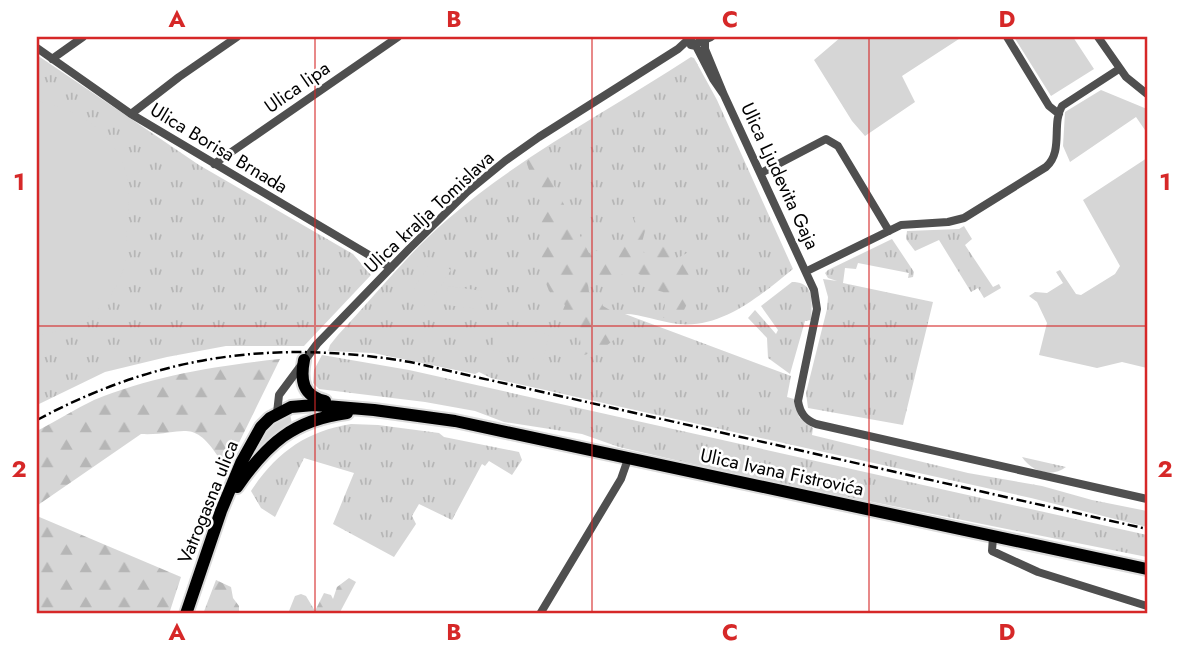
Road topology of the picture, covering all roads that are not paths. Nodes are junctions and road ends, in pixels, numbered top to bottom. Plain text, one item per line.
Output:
1 (83, 37) edge
2 (237, 37) edge
3 (398, 37) edge
4 (1007, 37) edge
5 (1098, 37) edge
6 (708, 38) edge
7 (693, 40) edge
8 (37, 48) edge
9 (52, 58) junction
10 (1119, 69) junction
11 (1147, 94) edge
12 (724, 95) junction
13 (131, 114) junction
14 (1059, 114) junction
15 (214, 164) junction
16 (761, 173) junction
17 (889, 231) junction
18 (391, 268) junction
19 (807, 271) junction
20 (304, 360) junction
21 (342, 407) junction
22 (374, 410) junction
23 (277, 413) junction
24 (628, 458) junction
25 (1147, 499) edge
26 (221, 511) junction
27 (993, 537) junction
28 (1147, 569) edge
29 (1147, 606) edge
30 (186, 614) edge
31 (540, 614) edge

1 - 9 street
2 - 13 street
3 - 15 street, Ulica lipa
4 - 14 street
5 - 10 street
6 - 7 street
6 - 12 street, Ulica Ljudevita Gaja
7 - 12 street, Ulica Ljudevita Gaja
7 - 18 street, Ulica kralja Tomislava
8 - 9 street, Ulica Borisa Brnada
9 - 13 street, Ulica Borisa Brnada
10 - 11 street
10 - 14 street
12 - 16 street, Ulica Ljudevita Gaja
13 - 15 street, Ulica Borisa Brnada
14 - 17 street
15 - 18 street, Ulica Borisa Brnada
16 - 17 street
16 - 19 street, Ulica Ljudevita Gaja
17 - 19 street
18 - 20 street, Ulica kralja Tomislava
19 - 25 street, Ulica Ljudevita Gaja
20 - 21 main road
20 - 23 street, Ulica kralja Tomislava
21 - 22 main road
21 - 23 main road
22 - 24 main road, Ulica Ivana Fistrovića
22 - 26 main road
23 - 26 main road, Vatrogasna ulica
24 - 27 main road, Ulica Ivana Fistrovića
24 - 31 street
26 - 30 main road, Vatrogasna ulica
27 - 28 main road, Ulica Ivana Fistrovića
27 - 29 street

